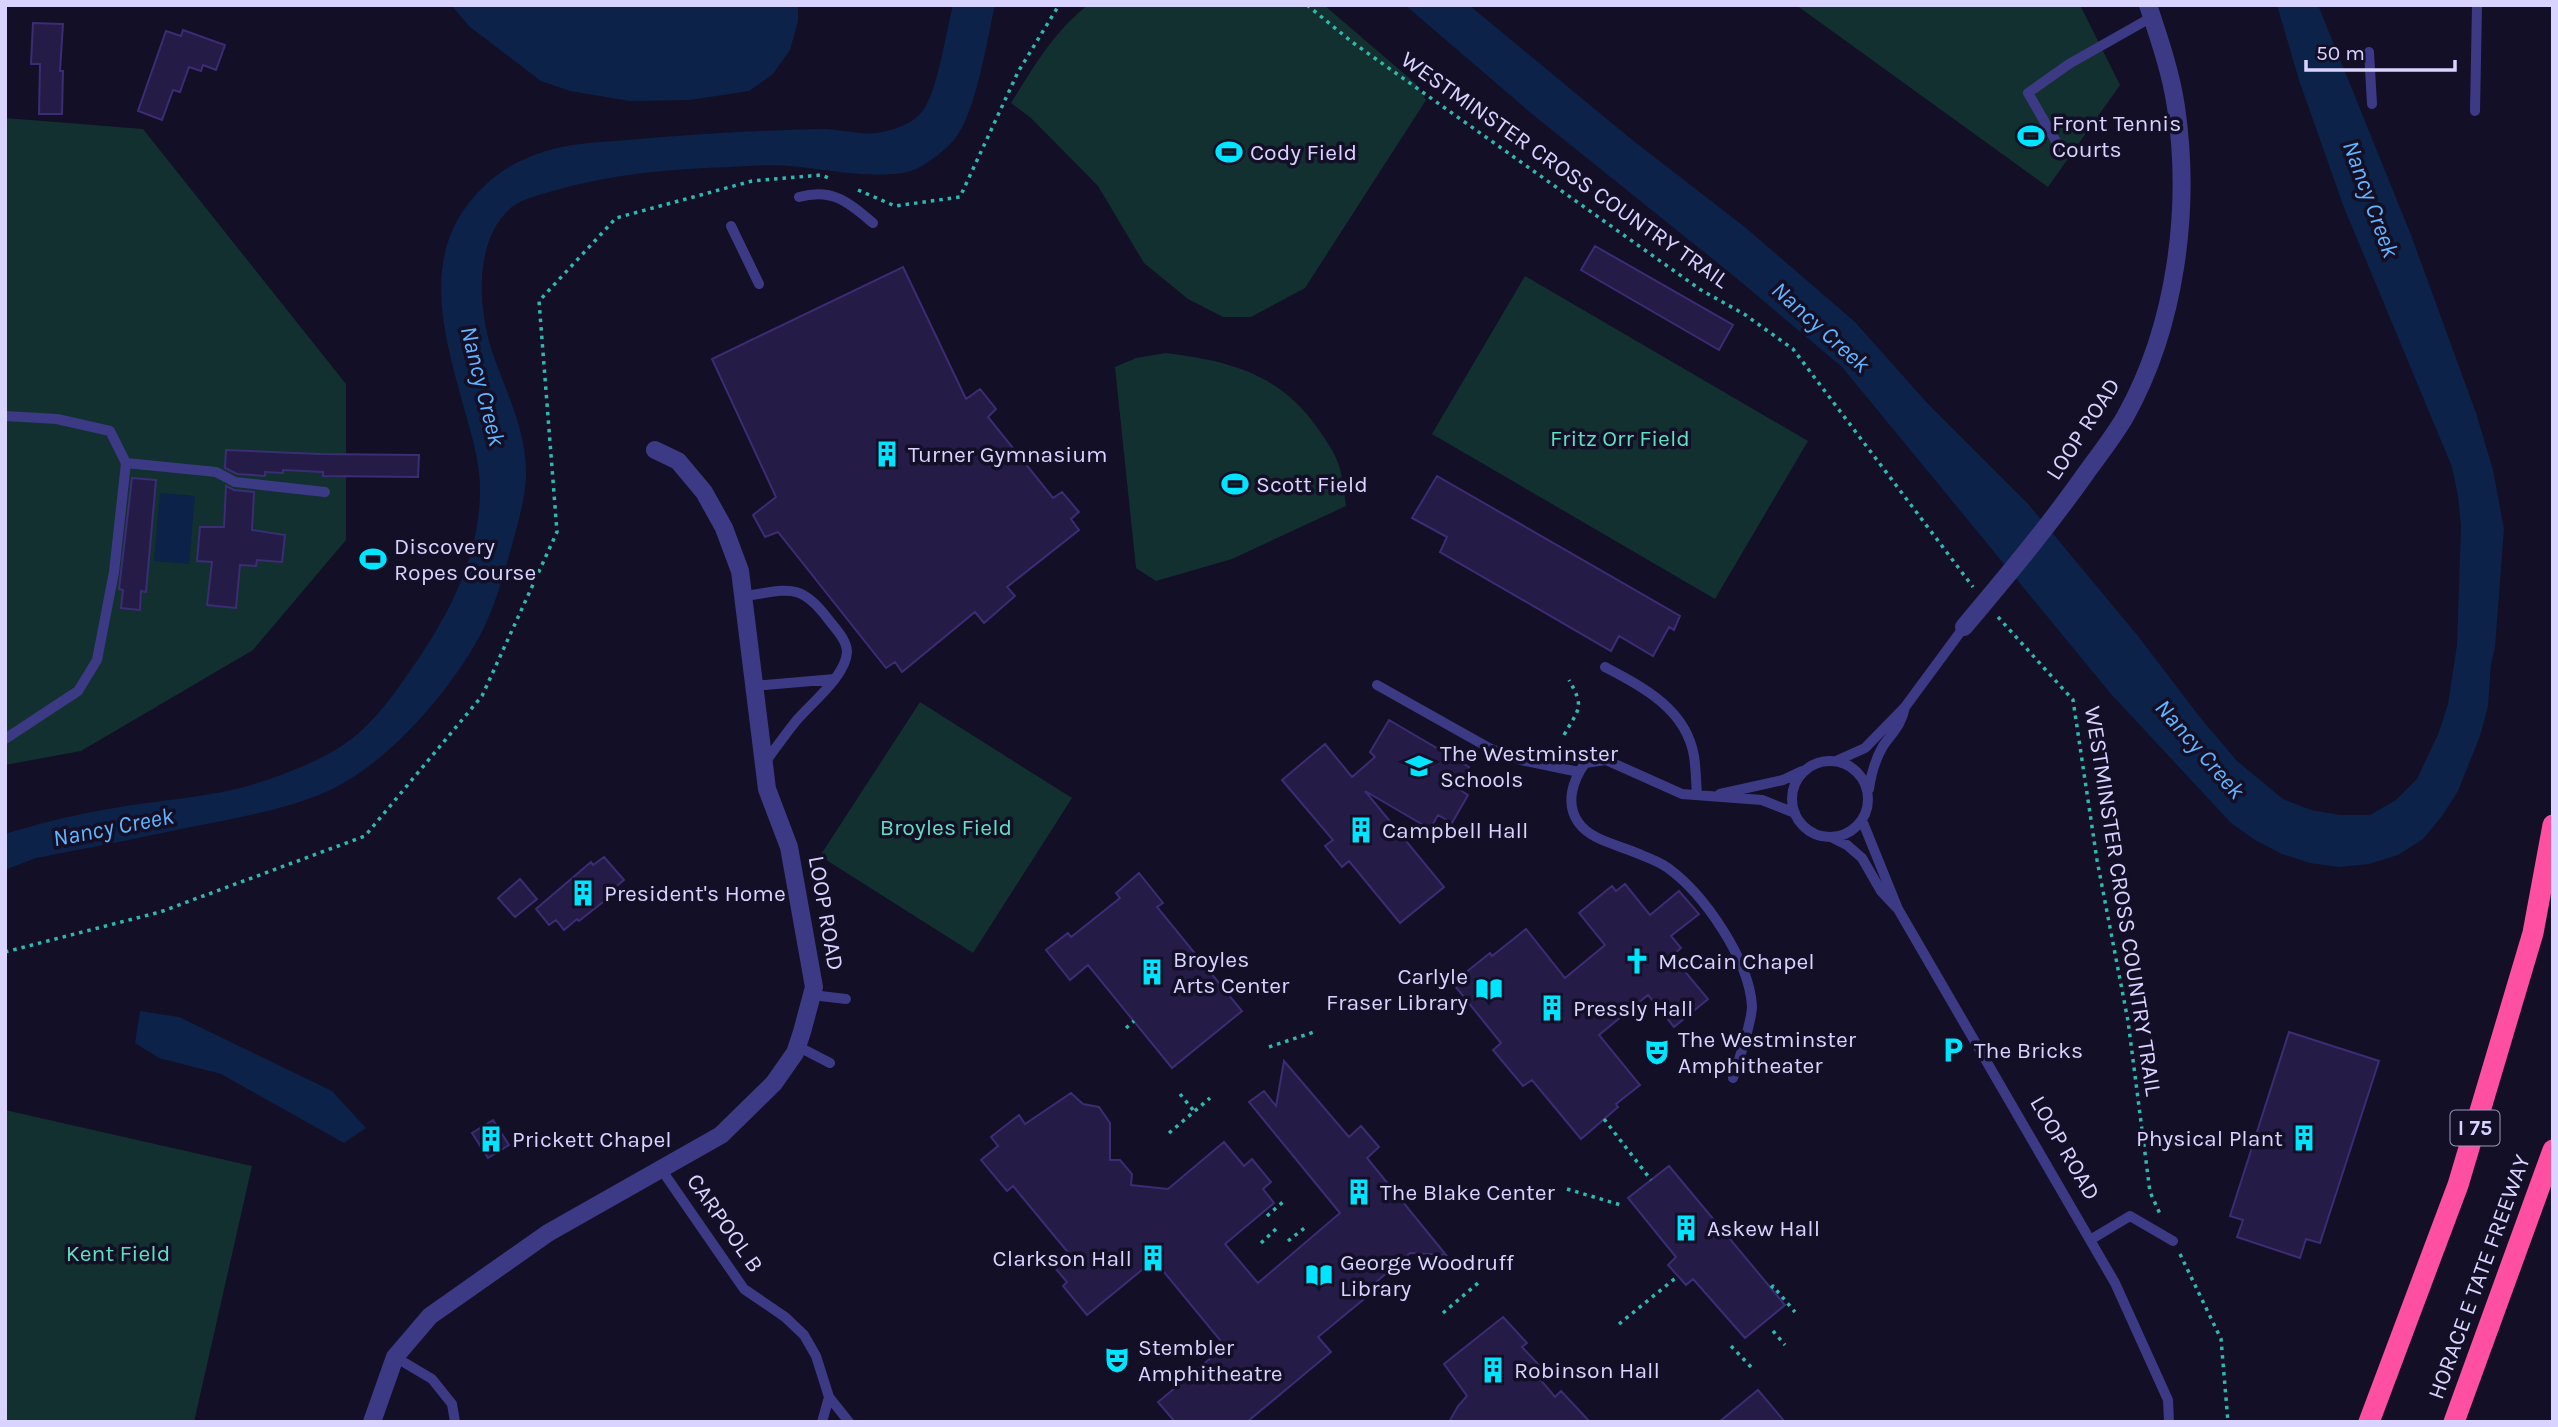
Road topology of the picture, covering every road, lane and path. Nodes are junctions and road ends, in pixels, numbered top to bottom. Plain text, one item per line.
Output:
1 (1059, 5) edge
2 (1307, 5) edge
3 (2477, 5) edge
4 (2150, 11) edge
5 (2369, 52) dead end
6 (2372, 104) dead end
7 (2475, 111) dead end
8 (2061, 150) dead end
9 (833, 180) dead end
10 (858, 191) dead end
11 (799, 197) dead end
12 (873, 223) dead end
13 (731, 226) dead end
14 (759, 284) dead end
15 (5, 416) edge
16 (655, 450) dead end
17 (126, 463) junction
18 (325, 492) dead end
19 (743, 596) junction
20 (1985, 603) junction
21 (1964, 627) joint
22 (1605, 667) dead end
23 (835, 680) junction
24 (1569, 680) dead end
25 (1377, 685) dead end
26 (753, 686) junction
27 (1905, 707) junction
28 (1564, 735) dead end
29 (5, 739) edge
30 (1836, 761) junction
31 (763, 765) junction
32 (1808, 768) junction
33 (1579, 772) junction
34 (1868, 792) junction
35 (1697, 795) junction
36 (1710, 796) junction
37 (1795, 813) junction
38 (1862, 820) junction
39 (2553, 825) edge
40 (1831, 836) junction
41 (1898, 909) junction
42 (5, 952) edge
43 (812, 995) junction
44 (846, 999) dead end
45 (1134, 1021) dead end
46 (1126, 1028) dead end
47 (1317, 1031) dead end
48 (797, 1046) junction
49 (1269, 1047) dead end
50 (830, 1063) dead end
51 (1734, 1079) dead end
52 (1180, 1094) dead end
53 (1210, 1098) dead end
54 (1195, 1111) junction
55 (1604, 1119) dead end
56 (1169, 1133) dead end
57 (2553, 1150) edge
58 (661, 1169) junction
59 (1651, 1180) dead end
60 (1567, 1189) dead end
61 (1284, 1201) dead end
62 (1621, 1205) dead end
63 (1267, 1216) dead end
64 (1307, 1226) dead end
65 (1277, 1227) dead end
66 (2091, 1240) junction
67 (1288, 1241) dead end
68 (2173, 1241) junction
69 (1261, 1243) dead end
70 (1678, 1276) dead end
71 (1478, 1283) dead end
72 (1771, 1288) dead end
73 (1796, 1312) dead end
74 (1443, 1313) dead end
75 (1619, 1324) dead end
76 (1773, 1331) dead end
77 (1785, 1345) dead end
78 (1731, 1346) dead end
79 (396, 1357) junction
80 (1753, 1369) dead end
81 (829, 1397) junction
82 (372, 1422) edge
83 (454, 1422) edge
84 (821, 1422) edge
85 (849, 1422) edge
86 (2169, 1422) edge
87 (2228, 1422) edge
88 (2369, 1422) edge
89 (2454, 1422) edge

1 - 10 path
2 - 20 path, WESTMINSTER CROSS COUNTRY TRAIL
3 - 7 lane
4 - 8 lane
4 - 20 street, LOOP ROAD
5 - 6 lane
9 - 42 path
11 - 12 lane
13 - 14 lane
15 - 17 lane
16 - 19 street, LOOP ROAD
17 - 18 lane
17 - 29 lane
19 - 23 lane
19 - 26 street, LOOP ROAD
20 - 21 street, LOOP ROAD
20 - 68 path, WESTMINSTER CROSS COUNTRY TRAIL
21 - 27 lane, LOOP ROAD
22 - 35 lane
23 - 26 lane
23 - 31 lane
24 - 28 path
25 - 33 lane
26 - 31 street, LOOP ROAD
27 - 30 lane, LOOP ROAD
27 - 34 lane, LOOP ROAD
30 - 32 lane
30 - 34 lane
31 - 43 street, LOOP ROAD
32 - 36 lane
32 - 37 lane
33 - 35 lane
33 - 51 lane
34 - 38 lane
35 - 36 lane
36 - 37 lane
37 - 40 lane
38 - 40 lane
38 - 41 lane, LOOP ROAD
39 - 88 highway, I 75
40 - 41 lane, LOOP ROAD
41 - 66 lane, LOOP ROAD
43 - 44 lane
43 - 48 street, LOOP ROAD
45 - 46 path
47 - 49 path
48 - 50 lane
48 - 58 street, LOOP ROAD
52 - 54 path
53 - 54 path
54 - 56 path
55 - 59 path
57 - 89 highway, HORACE E TATE FREEWAY
58 - 79 street, LOOP ROAD
58 - 81 lane, CARPOOL B
60 - 62 path
61 - 63 path
64 - 67 path
65 - 69 path
66 - 68 lane
66 - 86 lane, LOOP ROAD
68 - 87 path, WESTMINSTER CROSS COUNTRY TRAIL
70 - 75 path
71 - 74 path
72 - 73 path
76 - 77 path
78 - 80 path
79 - 82 street, LOOP ROAD
79 - 83 lane
81 - 84 lane
81 - 85 lane, CARPOOL B

